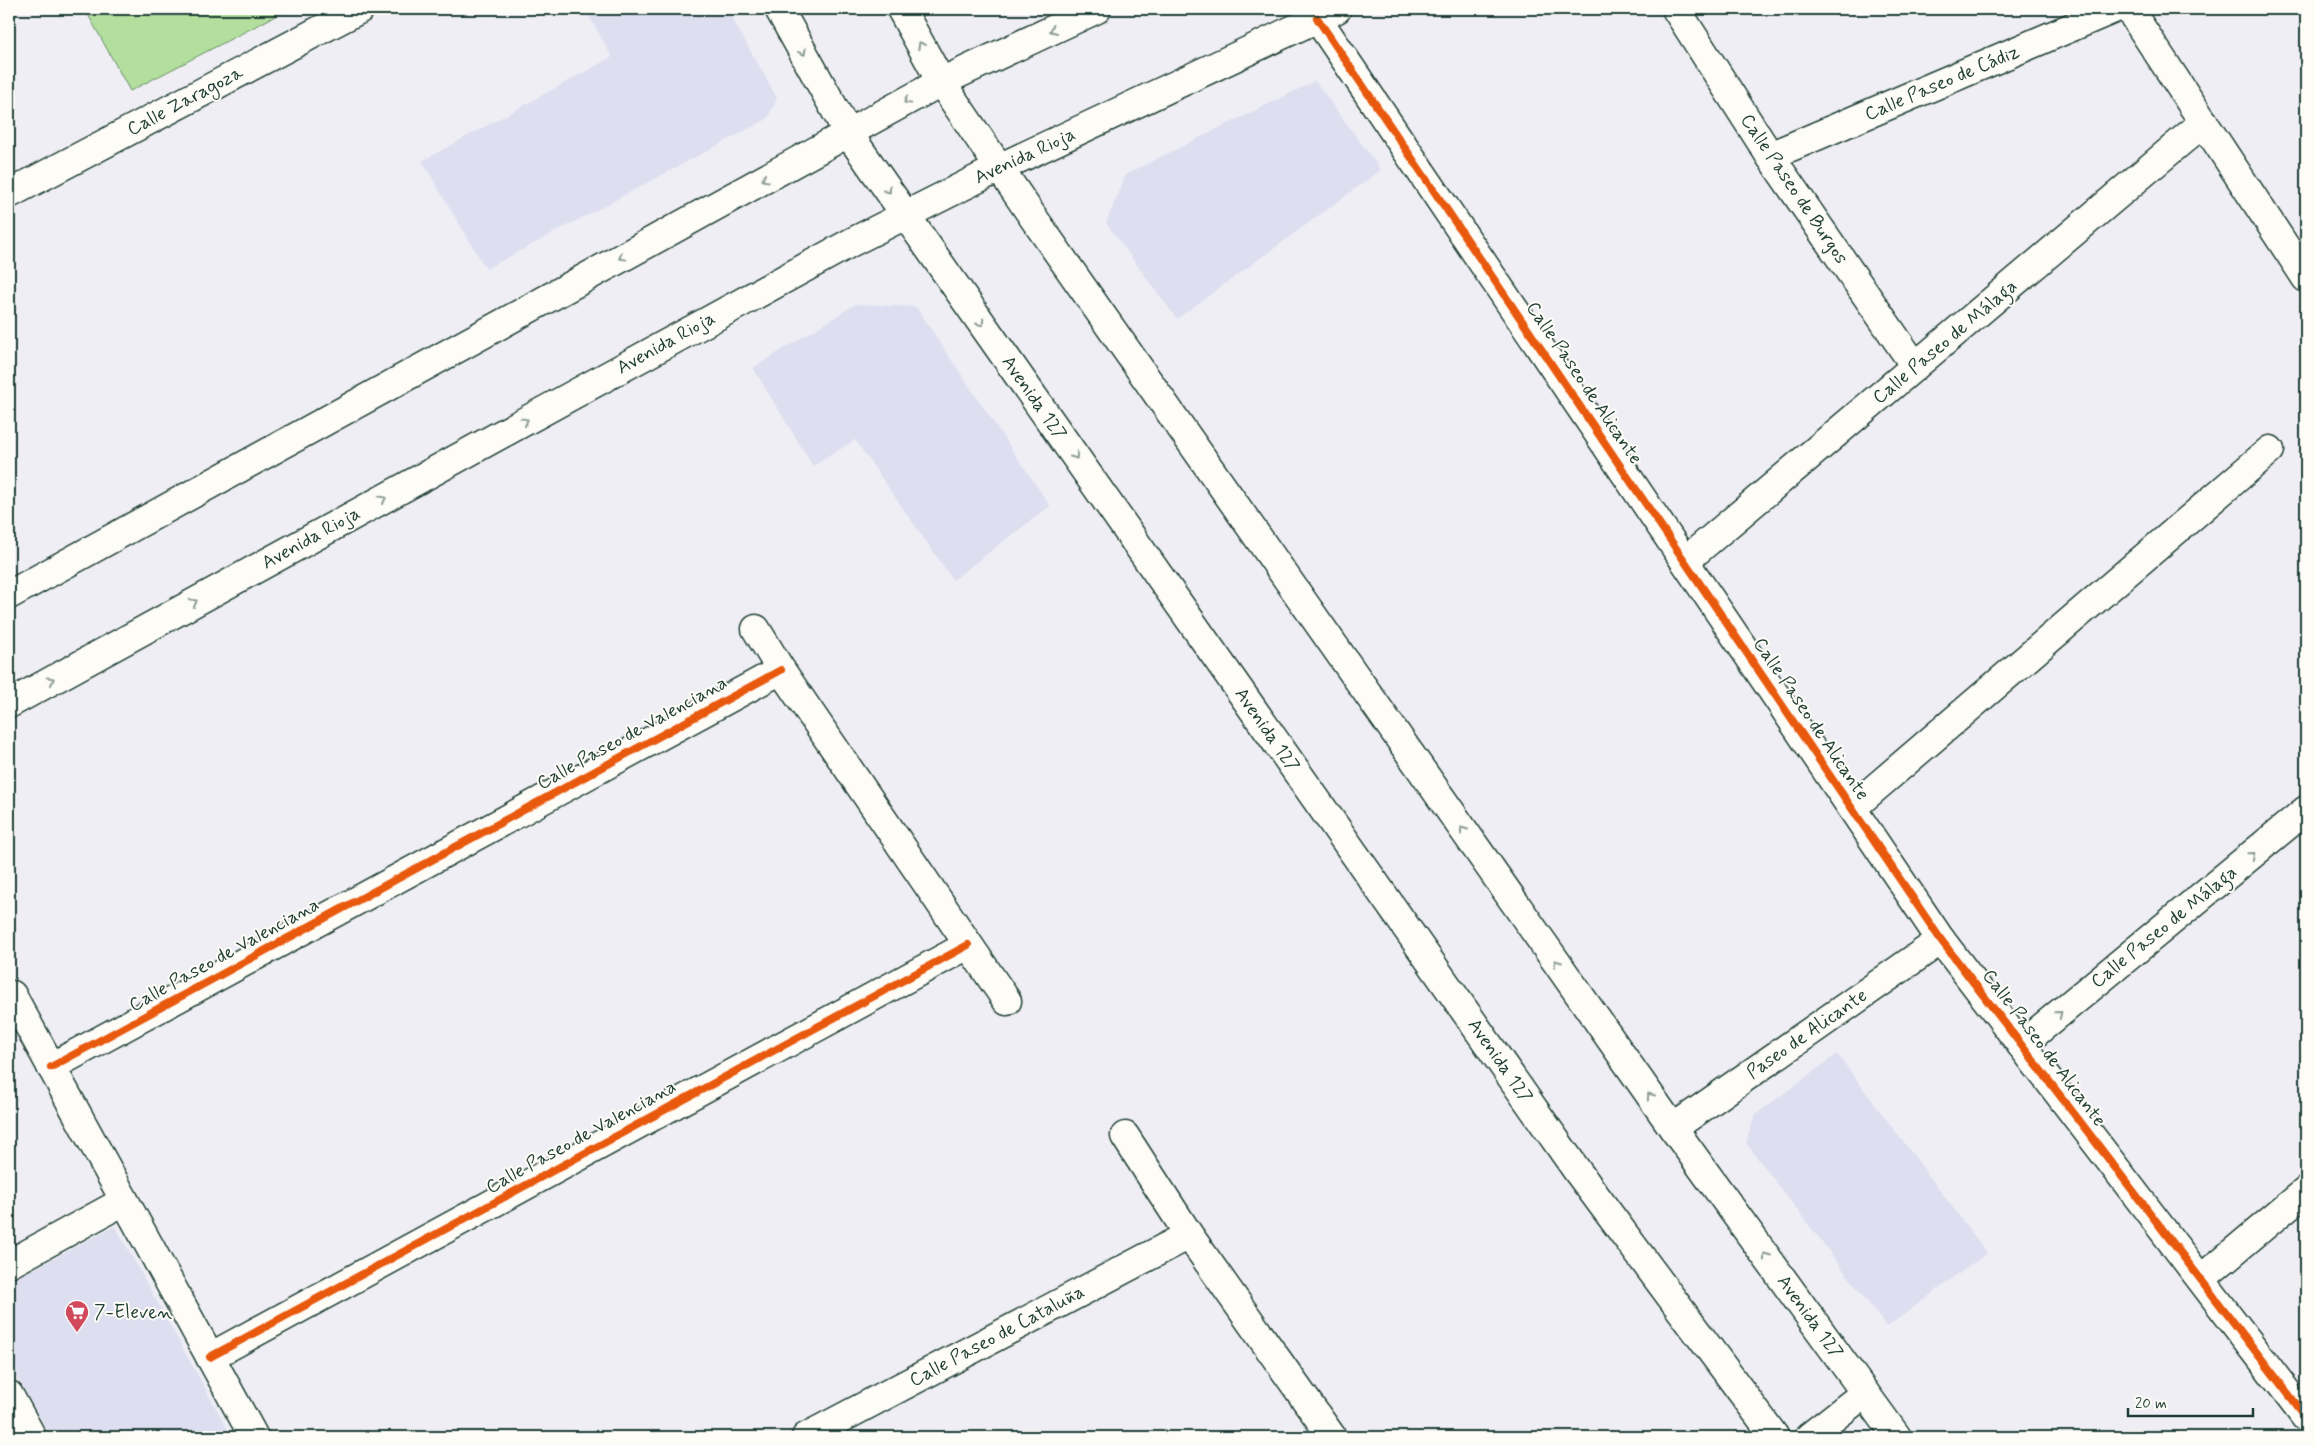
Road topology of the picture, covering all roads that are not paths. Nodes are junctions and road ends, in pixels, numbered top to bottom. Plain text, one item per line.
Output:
1 (360, 9) edge
2 (779, 9) edge
3 (901, 9) edge
4 (1097, 9) edge
5 (1676, 9) edge
6 (2114, 9) edge
7 (2129, 9) edge
8 (1327, 13) edge
9 (941, 82) junction
10 (2204, 122) junction
11 (848, 133) junction
12 (1770, 156) junction
13 (999, 168) junction
14 (9, 194) edge
15 (905, 214) junction
16 (2306, 278) edge
17 (1915, 366) junction
18 (2270, 450) dead end
19 (1685, 561) junction
20 (9, 595) edge
21 (756, 629) dead end
22 (781, 670) junction
23 (9, 704) edge
24 (1852, 808) junction
25 (2306, 810) edge
26 (1940, 940) junction
27 (968, 945) junction
28 (12, 995) dead end
29 (1007, 1001) dead end
30 (2021, 1044) junction
31 (51, 1068) junction
32 (1673, 1128) junction
33 (1124, 1136) dead end
34 (2306, 1191) edge
35 (124, 1201) junction
36 (1189, 1235) junction
37 (9, 1264) edge
38 (2201, 1279) junction
39 (210, 1357) junction
40 (1865, 1393) junction
41 (9, 1395) edge
42 (2306, 1417) edge
43 (32, 1437) edge
44 (254, 1437) edge
45 (806, 1437) edge
46 (1332, 1437) edge
47 (1775, 1437) edge
48 (1809, 1437) edge
49 (1897, 1437) edge

1 - 14 street, Calle Zaragoza
2 -> 11 street, Avenida 127
9 -> 3 street, Avenida 127
4 -> 9 street
5 - 12 street, Calle Paseo de Burgos
6 - 12 street, Calle Paseo de Cádiz
7 - 10 street
8 - 13 street, Avenida Rioja
8 - 19 street, Calle Paseo de Alicante
9 -> 11 street
9 - 13 street, Avenida 127
10 - 16 street
10 - 17 street, Calle Paseo de Málaga
11 -> 15 street, Avenida 127
11 -> 20 street
12 - 17 street, Calle Paseo de Burgos
13 - 15 street, Avenida Rioja
32 -> 13 street, Avenida 127
23 -> 15 street, Avenida Rioja
15 -> 47 street, Avenida 127
17 - 19 street, Calle Paseo de Málaga
18 - 24 street
19 - 24 street, Calle Paseo de Alicante
21 - 22 street
22 - 27 street
22 - 31 street, Calle Paseo de Valenciana
24 - 26 street, Calle Paseo de Alicante
30 -> 25 street, Calle Paseo de Málaga
26 - 30 street, Calle Paseo de Alicante
26 - 32 street, Paseo de Alicante
27 - 29 street
27 - 39 street, Calle Paseo de Valenciana
28 - 31 street
30 - 38 street, Calle Paseo de Alicante
31 - 35 street
40 -> 32 street, Avenida 127
33 - 36 street
34 - 38 street
35 - 37 street
35 - 39 street
36 - 45 street, Calle Paseo de Cataluña
36 - 46 street
38 - 42 street, Calle Paseo de Alicante
39 - 44 street
40 - 48 street
40 - 49 street, Avenida 127
41 - 43 street

